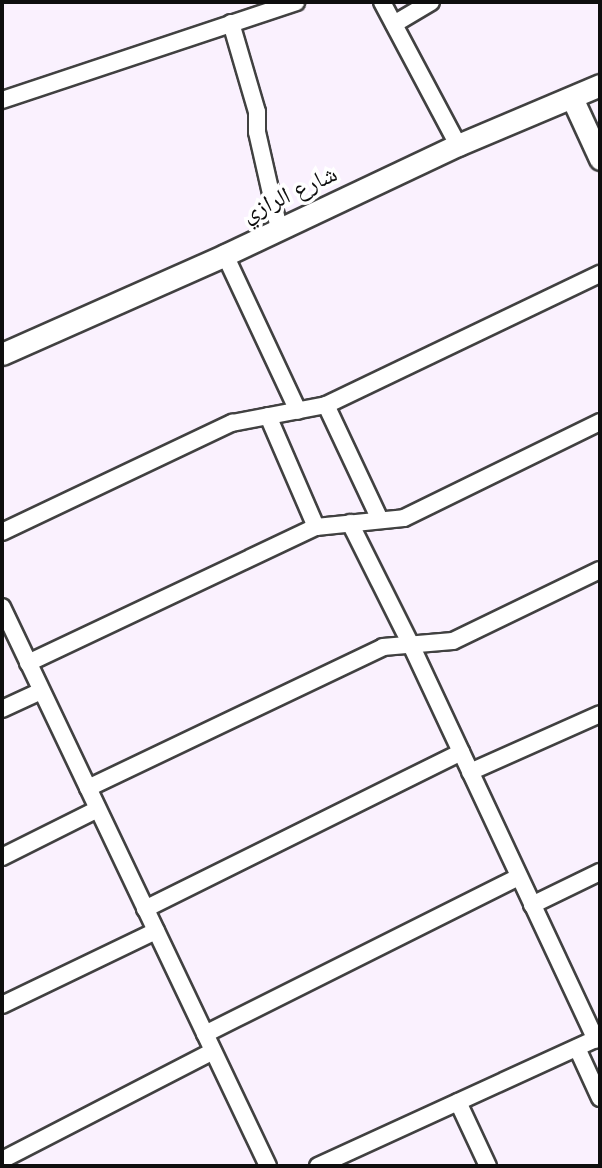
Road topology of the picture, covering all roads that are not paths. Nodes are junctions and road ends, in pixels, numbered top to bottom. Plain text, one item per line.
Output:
1 (296, 2) edge
2 (382, 2) edge
3 (431, 2) edge
4 (231, 23) junction
5 (394, 24) junction
6 (600, 85) edge
7 (572, 98) junction
8 (2, 100) edge
9 (458, 145) junction
10 (600, 159) edge
11 (279, 229) junction
12 (225, 255) junction
13 (600, 274) edge
14 (2, 354) edge
15 (326, 405) junction
16 (298, 411) junction
17 (268, 416) junction
18 (600, 422) edge
19 (380, 520) junction
20 (350, 523) junction
21 (316, 527) junction
22 (2, 532) edge
23 (600, 570) edge
24 (2, 607) edge
25 (411, 645) junction
26 (28, 663) junction
27 (41, 691) junction
28 (2, 709) edge
29 (600, 714) edge
30 (461, 752) junction
31 (470, 772) junction
32 (88, 788) junction
33 (98, 810) junction
34 (2, 857) edge
35 (600, 872) edge
36 (519, 877) junction
37 (532, 905) junction
38 (145, 909) junction
39 (156, 931) junction
40 (2, 1005) edge
41 (205, 1034) junction
42 (598, 1038) edge
43 (577, 1048) junction
44 (213, 1051) junction
45 (600, 1098) edge
46 (457, 1102) junction
47 (2, 1160) edge
48 (268, 1166) edge
49 (318, 1166) edge
50 (488, 1166) edge

1 - 4 street
2 - 5 street
3 - 5 street
4 - 8 street
4 - 11 street
5 - 9 street
6 - 7 street, شارع الرازي
7 - 9 street, شارع الرازي
7 - 10 street
9 - 11 street, شارع الرازي
11 - 12 street, شارع الرازي
12 - 14 street, شارع الرازي
12 - 16 street
13 - 15 street
15 - 16 street
15 - 19 street
16 - 17 street
17 - 21 street
17 - 22 street
18 - 19 street
19 - 20 street
20 - 21 street
20 - 25 street
21 - 26 street
23 - 25 street
24 - 26 street
25 - 30 street
25 - 32 street
26 - 27 street
27 - 28 street
27 - 32 street
29 - 31 street
30 - 31 street
30 - 38 street
31 - 36 street
32 - 33 street
33 - 34 street
33 - 38 street
35 - 37 street
36 - 37 street
36 - 41 street
37 - 42 street
38 - 39 street
39 - 40 street
39 - 41 street
41 - 44 street
42 - 43 street
43 - 45 street
43 - 46 street
44 - 47 street
44 - 48 street
46 - 49 street
46 - 50 street

